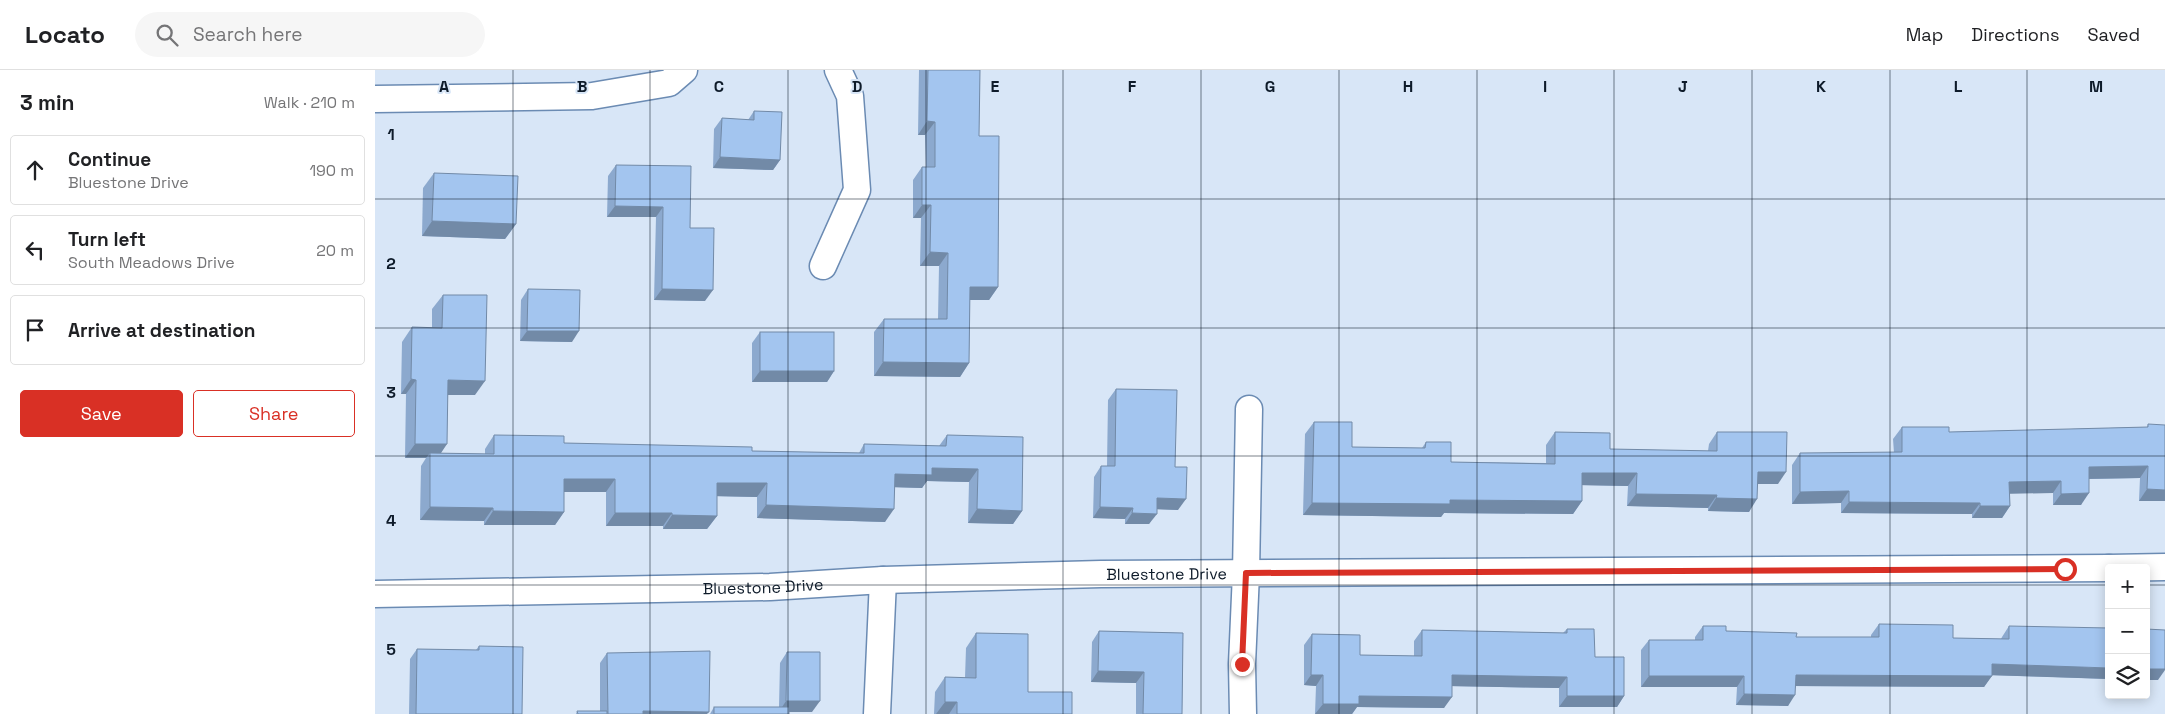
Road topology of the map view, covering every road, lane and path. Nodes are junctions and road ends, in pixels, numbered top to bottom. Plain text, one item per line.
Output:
1 (685, 70) edge
2 (839, 70) edge
3 (375, 99) edge
4 (823, 266) dead end
5 (1249, 409) dead end
6 (2150, 567) edge
7 (2165, 567) edge
8 (2105, 568) edge
9 (1246, 573) junction
10 (883, 580) junction
11 (375, 594) edge
12 (877, 714) edge
13 (1243, 714) edge

1 - 3 street
2 - 4 street
5 - 9 street
6 - 7 street, Bluestone Drive
8 - 9 street, Bluestone Drive
9 - 10 street, Bluestone Drive
9 - 13 street
10 - 11 street, Bluestone Drive
10 - 12 street

